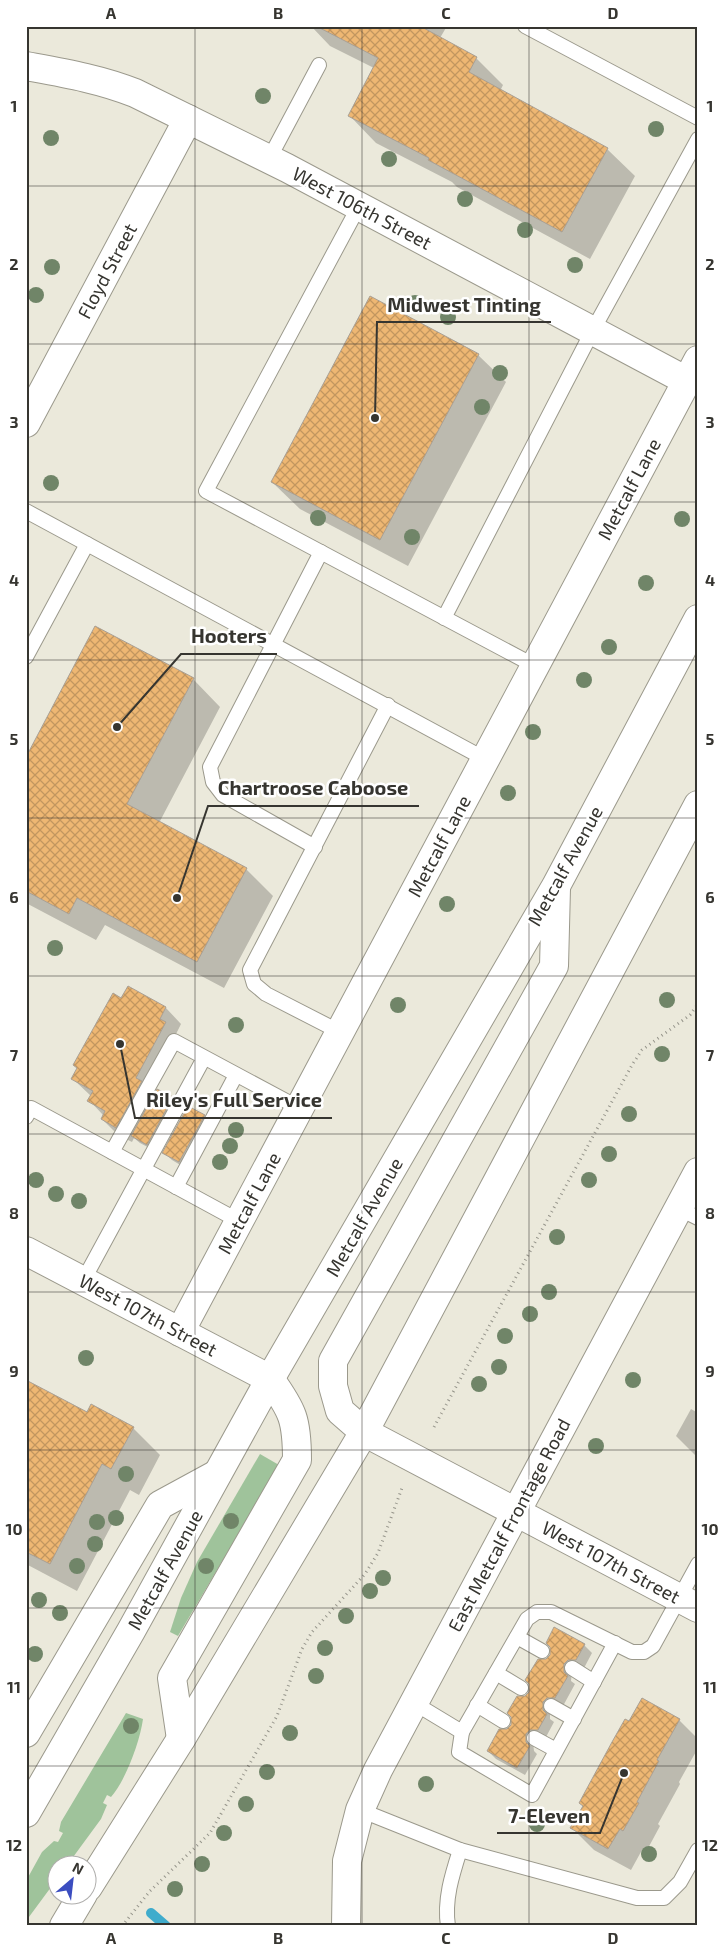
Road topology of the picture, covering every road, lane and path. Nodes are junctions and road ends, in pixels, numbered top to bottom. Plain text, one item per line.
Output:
1 (525, 26) edge
2 (318, 64) dead end
3 (26, 66) edge
4 (698, 118) edge
5 (188, 119) junction
6 (698, 139) edge
7 (270, 159) junction
8 (359, 206) junction
9 (593, 330) junction
10 (692, 371) edge
11 (26, 423) edge
12 (26, 511) edge
13 (87, 544) junction
14 (321, 552) junction
15 (444, 618) junction
16 (698, 619) edge
17 (273, 644) junction
18 (26, 657) edge
19 (535, 666) junction
20 (388, 705) junction
21 (486, 759) junction
22 (698, 805) edge
23 (315, 847) junction
24 (556, 886) junction
25 (698, 1004) edge
26 (340, 1032) junction
27 (204, 1058) junction
28 (236, 1075) junction
29 (299, 1108) junction
30 (26, 1117) edge
31 (112, 1152) junction
32 (144, 1169) junction
33 (698, 1172) edge
34 (176, 1187) junction
35 (688, 1213) edge
36 (239, 1221) junction
37 (26, 1250) edge
38 (83, 1281) junction
39 (180, 1332) junction
40 (270, 1379) junction
41 (434, 1427) dead end
42 (364, 1432) junction
43 (218, 1474) junction
44 (402, 1488) dead end
45 (516, 1512) junction
46 (698, 1564) edge
47 (688, 1604) edge
48 (517, 1636) junction
49 (615, 1643) junction
50 (542, 1651) dead end
51 (572, 1668) dead end
52 (496, 1674) junction
53 (594, 1682) junction
54 (521, 1688) dead end
55 (414, 1703) junction
56 (478, 1705) junction
57 (551, 1706) dead end
58 (574, 1719) junction
59 (503, 1721) dead end
60 (26, 1732) edge
61 (462, 1732) junction
62 (534, 1738) dead end
63 (181, 1739) junction
64 (556, 1750) junction
65 (360, 1810) junction
66 (26, 1813) edge
67 (460, 1850) junction
68 (698, 1850) edge
69 (98, 1871) edge
70 (77, 1904) edge
71 (64, 1926) edge
72 (122, 1926) edge
73 (346, 1926) edge
74 (448, 1926) edge

1 - 4 lane
2 - 7 lane
3 - 5 main road, West 106th Street
5 - 7 main road, West 106th Street
5 - 11 main road, Floyd Street
6 - 9 lane
7 - 8 main road, West 106th Street
8 - 9 main road, West 106th Street
8 - 14 lane
9 - 10 main road, West 106th Street
9 - 15 lane
10 - 19 main road, Metcalf Lane
12 - 13 lane
13 - 17 lane
13 - 18 lane
14 - 15 lane
14 - 17 lane
15 - 19 lane
16 - 24 main road, Metcalf Avenue
17 - 20 lane
17 - 23 lane
19 - 21 main road, Metcalf Lane
20 - 21 lane
20 - 23 lane
21 - 26 main road, Metcalf Lane
22 - 42 main road
23 - 26 lane
24 - 40 main road, Metcalf Avenue
24 - 42 main road, West 107th Street
25 - 41 path
26 - 29 main road, Metcalf Lane
27 - 28 lane
27 - 31 lane
27 - 32 lane
28 - 29 lane
28 - 34 lane
29 - 36 main road, Metcalf Lane
30 - 31 lane
31 - 32 lane
32 - 34 lane
32 - 38 lane
33 - 35 main road, East Metcalf Frontage Road
34 - 36 lane
35 - 45 main road, East Metcalf Frontage Road
36 - 39 main road, Metcalf Lane
37 - 38 main road, West 107th Street
38 - 39 main road, West 107th Street
39 - 40 main road, West 107th Street
40 - 43 main road, Metcalf Avenue
40 - 63 main road
42 - 45 main road, West 107th Street
42 - 63 main road
43 - 60 main road
43 - 66 main road, Metcalf Avenue
44 - 72 path
45 - 47 main road, West 107th Street
45 - 55 main road, East Metcalf Frontage Road
46 - 47 lane
47 - 49 lane
48 - 49 lane
48 - 50 lane
48 - 52 lane
49 - 53 lane
51 - 53 lane
52 - 54 lane
52 - 56 lane
53 - 58 lane
55 - 61 lane
55 - 65 main road, East Metcalf Frontage Road
56 - 59 lane
56 - 61 lane
57 - 58 lane
58 - 64 lane
61 - 64 lane
62 - 64 lane
63 - 69 main road
65 - 67 lane
65 - 73 main road, East Metcalf Frontage Road
67 - 68 lane
67 - 74 lane
70 - 71 main road

